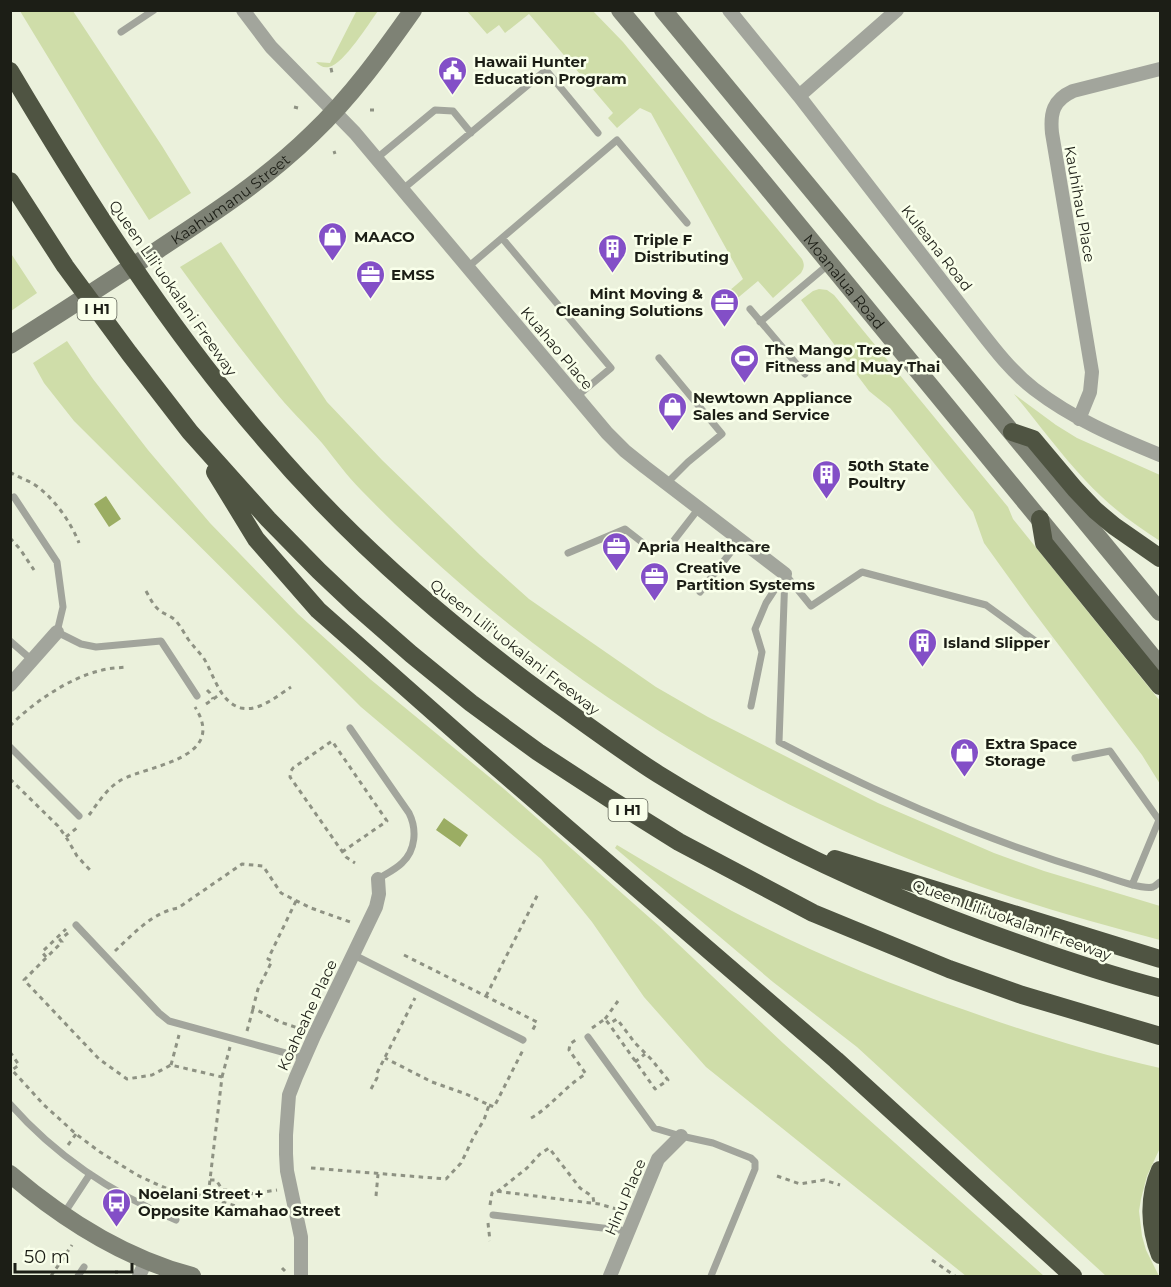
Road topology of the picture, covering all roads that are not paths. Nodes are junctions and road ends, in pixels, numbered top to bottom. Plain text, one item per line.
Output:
1 (154, 10) edge
2 (243, 10) edge
3 (413, 10) edge
4 (620, 10) edge
5 (663, 10) edge
6 (897, 10) edge
7 (734, 14) edge
8 (121, 32) dead end
9 (1161, 69) edge
10 (10, 71) edge
11 (799, 96) junction
12 (335, 111) junction
13 (471, 133) junction
14 (598, 134) dead end
15 (377, 158) junction
16 (10, 181) edge
17 (403, 189) junction
18 (687, 223) dead end
19 (502, 238) junction
20 (830, 264) junction
21 (468, 267) junction
22 (750, 309) dead end
23 (760, 322) junction
24 (10, 345) edge
25 (659, 358) dead end
26 (804, 374) dead end
27 (576, 397) junction
28 (1079, 419) junction
29 (190, 432) junction
30 (1012, 432) junction
31 (1161, 456) edge
32 (666, 484) junction
33 (14, 497) dead end
34 (699, 508) junction
35 (1040, 519) junction
36 (740, 540) junction
37 (568, 553) dead end
38 (1161, 558) edge
39 (785, 574) junction
40 (700, 592) dead end
41 (1161, 612) edge
42 (57, 632) junction
43 (10, 641) edge
44 (1041, 645) dead end
45 (33, 661) junction
46 (1161, 666) edge
47 (10, 685) edge
48 (1161, 686) edge
49 (195, 699) road end
50 (751, 706) dead end
51 (350, 728) dead end
52 (10, 747) edge
53 (1075, 758) dead end
54 (79, 816) dead end
55 (1160, 821) edge
56 (777, 842) junction
57 (378, 879) joint
58 (1161, 882) edge
59 (1132, 885) junction
60 (76, 925) dead end
61 (354, 955) junction
62 (1161, 959) edge
63 (1161, 988) edge
64 (1161, 1036) edge
65 (588, 1037) dead end
66 (523, 1040) dead end
67 (304, 1058) junction
68 (10, 1104) edge
69 (681, 1136) junction
70 (1161, 1170) edge
71 (10, 1174) edge
72 (90, 1174) junction
73 (490, 1213) road end
74 (62, 1215) junction
75 (176, 1220) dead end
76 (628, 1231) junction
77 (1161, 1255) edge
78 (84, 1267) dead end
79 (142, 1269) edge
80 (78, 1276) edge
81 (192, 1276) edge
82 (301, 1276) edge
83 (610, 1276) edge
84 (711, 1276) edge
85 (1073, 1276) edge

1 - 8 lane
2 - 12 street, Kuahao Place
3 - 12 main road, Kaahumanu Street
4 - 20 main road, Moanalua Road
5 - 30 main road
6 - 11 street
7 - 11 street, Kuleana Road
9 - 28 street, Kauhihau Place
10 - 56 highway, Queen Liliʻuokalani Freeway
11 - 28 street, Kuleana Road
12 - 15 street, Kuahao Place
12 - 24 main road, Kaahumanu Street
13 - 14 lane
13 - 15 lane
13 - 17 lane
15 - 17 street, Kuahao Place
16 - 29 highway, I H1
17 - 21 street, Kuahao Place
18 - 19 lane
19 - 21 lane
19 - 27 lane
20 - 23 lane
20 - 35 main road, Moanalua Road
21 - 27 street, Kuahao Place
22 - 23 lane
23 - 26 lane
25 - 32 lane
27 - 32 street, Kuahao Place
28 - 31 street, Kuleana Road
29 - 64 highway, I H1
29 - 85 highway
30 - 38 highway
30 - 41 main road
32 - 34 street, Kuahao Place
33 - 42 lane
34 - 36 street, Kuahao Place
34 - 37 lane
35 - 46 main road, Moanalua Road
35 - 48 highway
36 - 39 street, Kuahao Place
36 - 40 lane
39 - 44 lane
39 - 50 lane
39 - 59 lane
42 - 45 street
42 - 49 lane
43 - 45 lane
45 - 47 street
51 - 57 lane
52 - 54 lane
53 - 55 lane
55 - 59 lane
56 - 62 highway
56 - 63 highway, Queen Liliʻuokalani Freeway
57 - 61 street, Koaheahe Place
58 - 59 lane
60 - 67 lane
61 - 66 lane
61 - 67 street, Koaheahe Place
65 - 69 lane
67 - 82 street, Koaheahe Place
68 - 72 lane
69 - 76 street, Hinu Place
69 - 84 lane
70 - 77 highway
71 - 74 main road
72 - 74 lane
72 - 75 lane
73 - 76 lane
74 - 79 main road
76 - 83 street, Hinu Place
78 - 80 lane
79 - 81 main road

